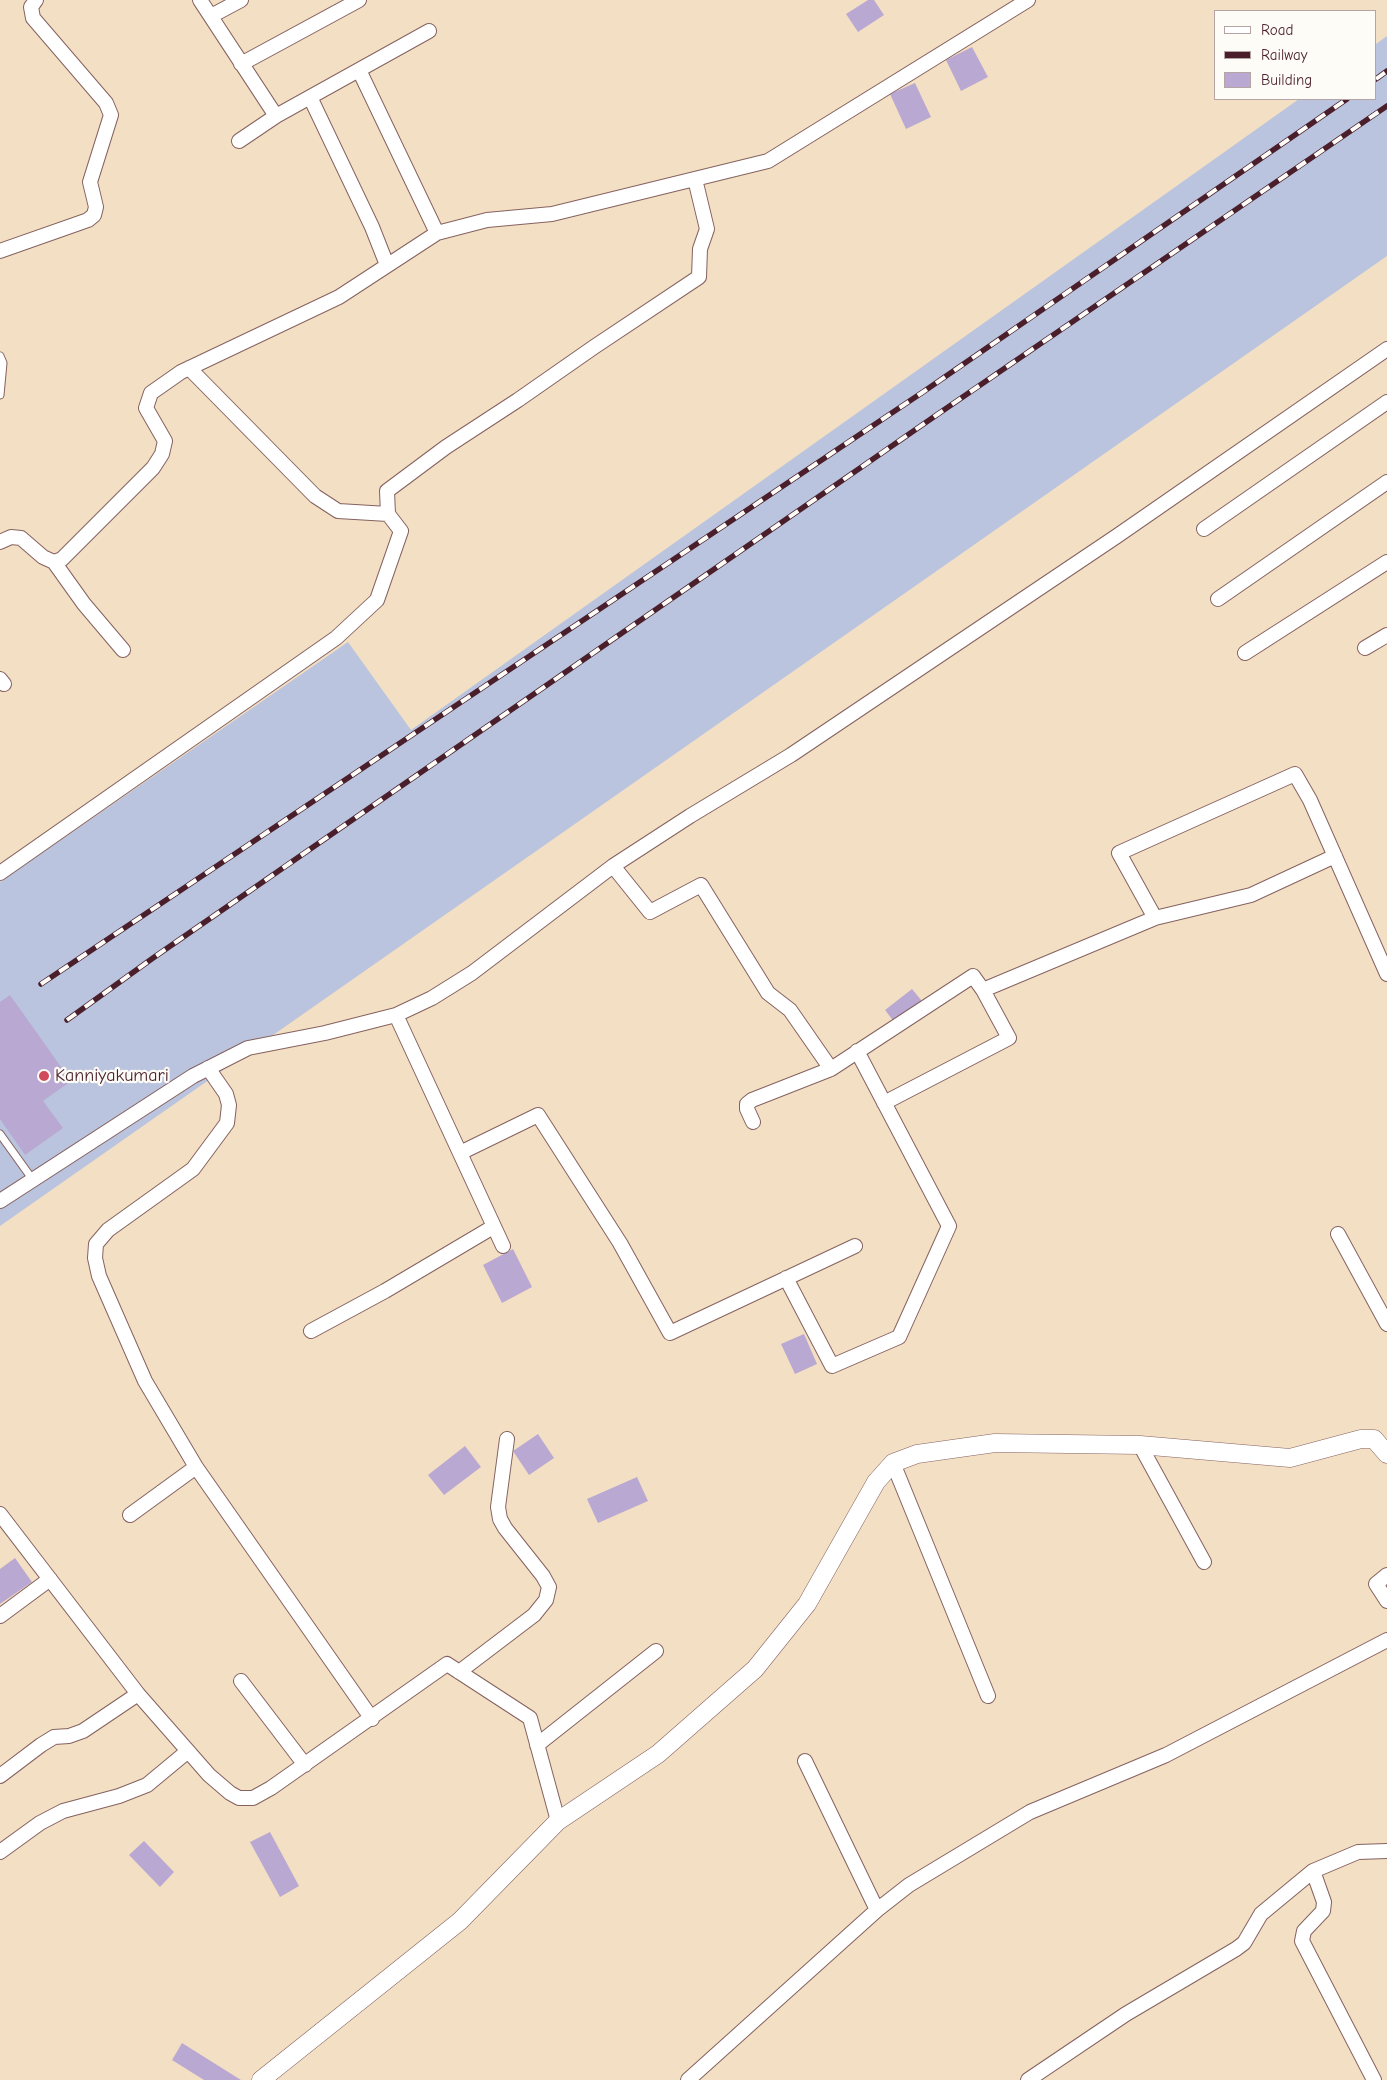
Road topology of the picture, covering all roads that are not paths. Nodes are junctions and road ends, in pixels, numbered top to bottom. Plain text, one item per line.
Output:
1 (36, 0) edge
2 (200, 0) edge
3 (241, 0) edge
4 (359, 0) edge
5 (1028, 0) edge
6 (211, 16) junction
7 (429, 31) dead end
8 (241, 64) junction
9 (359, 70) junction
10 (310, 97) junction
11 (276, 116) junction
12 (239, 141) dead end
13 (695, 179) junction
14 (437, 233) junction
15 (0, 251) edge
16 (387, 265) junction
17 (1387, 348) edge
18 (0, 356) edge
19 (189, 368) junction
20 (0, 395) edge
21 (1387, 402) edge
22 (1387, 482) edge
23 (388, 514) junction
24 (1204, 529) dead end
25 (0, 542) edge
26 (54, 562) junction
27 (1387, 562) edge
28 (1218, 599) dead end
29 (1387, 635) edge
30 (1365, 648) dead end
31 (123, 650) dead end
32 (1245, 653) dead end
33 (1335, 856) junction
34 (613, 866) junction
35 (0, 873) edge
36 (1155, 918) junction
37 (1387, 974) edge
38 (983, 990) junction
39 (396, 1015) junction
40 (857, 1051) junction
41 (208, 1068) junction
42 (831, 1069) junction
43 (884, 1103) junction
44 (753, 1122) dead end
45 (0, 1134) edge
46 (460, 1153) junction
47 (33, 1180) junction
48 (0, 1201) edge
49 (493, 1227) junction
50 (1338, 1234) dead end
51 (503, 1246) dead end
52 (855, 1246) dead end
53 (786, 1278) junction
54 (1387, 1324) edge
55 (311, 1332) dead end
56 (507, 1439) dead end
57 (1140, 1444) junction
58 (1387, 1454) edge
59 (893, 1463) junction
60 (196, 1466) junction
61 (0, 1514) edge
62 (130, 1514) dead end
63 (1204, 1562) dead end
64 (1387, 1575) edge
65 (50, 1578) junction
66 (1387, 1601) edge
67 (0, 1616) edge
68 (1387, 1640) edge
69 (656, 1651) dead end
70 (459, 1672) junction
71 (241, 1681) dead end
72 (138, 1694) junction
73 (988, 1696) dead end
74 (372, 1719) junction
75 (537, 1745) junction
76 (188, 1751) junction
77 (805, 1761) dead end
78 (305, 1765) junction
79 (0, 1776) edge
80 (558, 1821) junction
81 (1387, 1851) edge
82 (0, 1852) edge
83 (1313, 1871) junction
84 (877, 1910) junction
85 (261, 2080) edge
86 (688, 2080) edge
87 (1028, 2080) edge
88 (1374, 2080) edge

1 - 15 street
2 - 6 street
3 - 6 street
4 - 8 street
5 - 13 street
6 - 8 street
7 - 9 street
8 - 11 street
9 - 10 street
9 - 14 street
10 - 11 street
10 - 16 street
11 - 12 street
13 - 14 street
13 - 23 street
14 - 16 street
16 - 19 street
17 - 34 street
18 - 20 lane
19 - 23 street
19 - 26 street
21 - 24 street
22 - 28 street
23 - 35 street
25 - 26 street
26 - 31 street
27 - 32 street
29 - 30 street
33 - 36 street
33 - 36 street
33 - 37 street
34 - 39 street
34 - 42 street
36 - 38 street
38 - 40 street
38 - 43 street
39 - 41 street
39 - 46 street
40 - 42 street
40 - 43 street
41 - 47 street
41 - 60 street
42 - 44 street
43 - 53 street
45 - 47 lane
46 - 49 street
46 - 53 street
47 - 48 street
49 - 51 street
49 - 55 street
50 - 54 street
52 - 53 street
56 - 70 street
57 - 58 street
57 - 59 street
57 - 63 street
59 - 73 street
59 - 80 street
60 - 62 street
60 - 74 street
61 - 65 street
64 - 66 street
65 - 67 street
65 - 72 street
68 - 84 street
69 - 75 street
70 - 74 street
70 - 75 street
71 - 78 street
72 - 76 street
72 - 79 street
74 - 78 street
75 - 80 street
76 - 78 street
76 - 82 street
77 - 84 street
80 - 85 street
81 - 83 street
83 - 87 street
83 - 88 street
84 - 86 street

